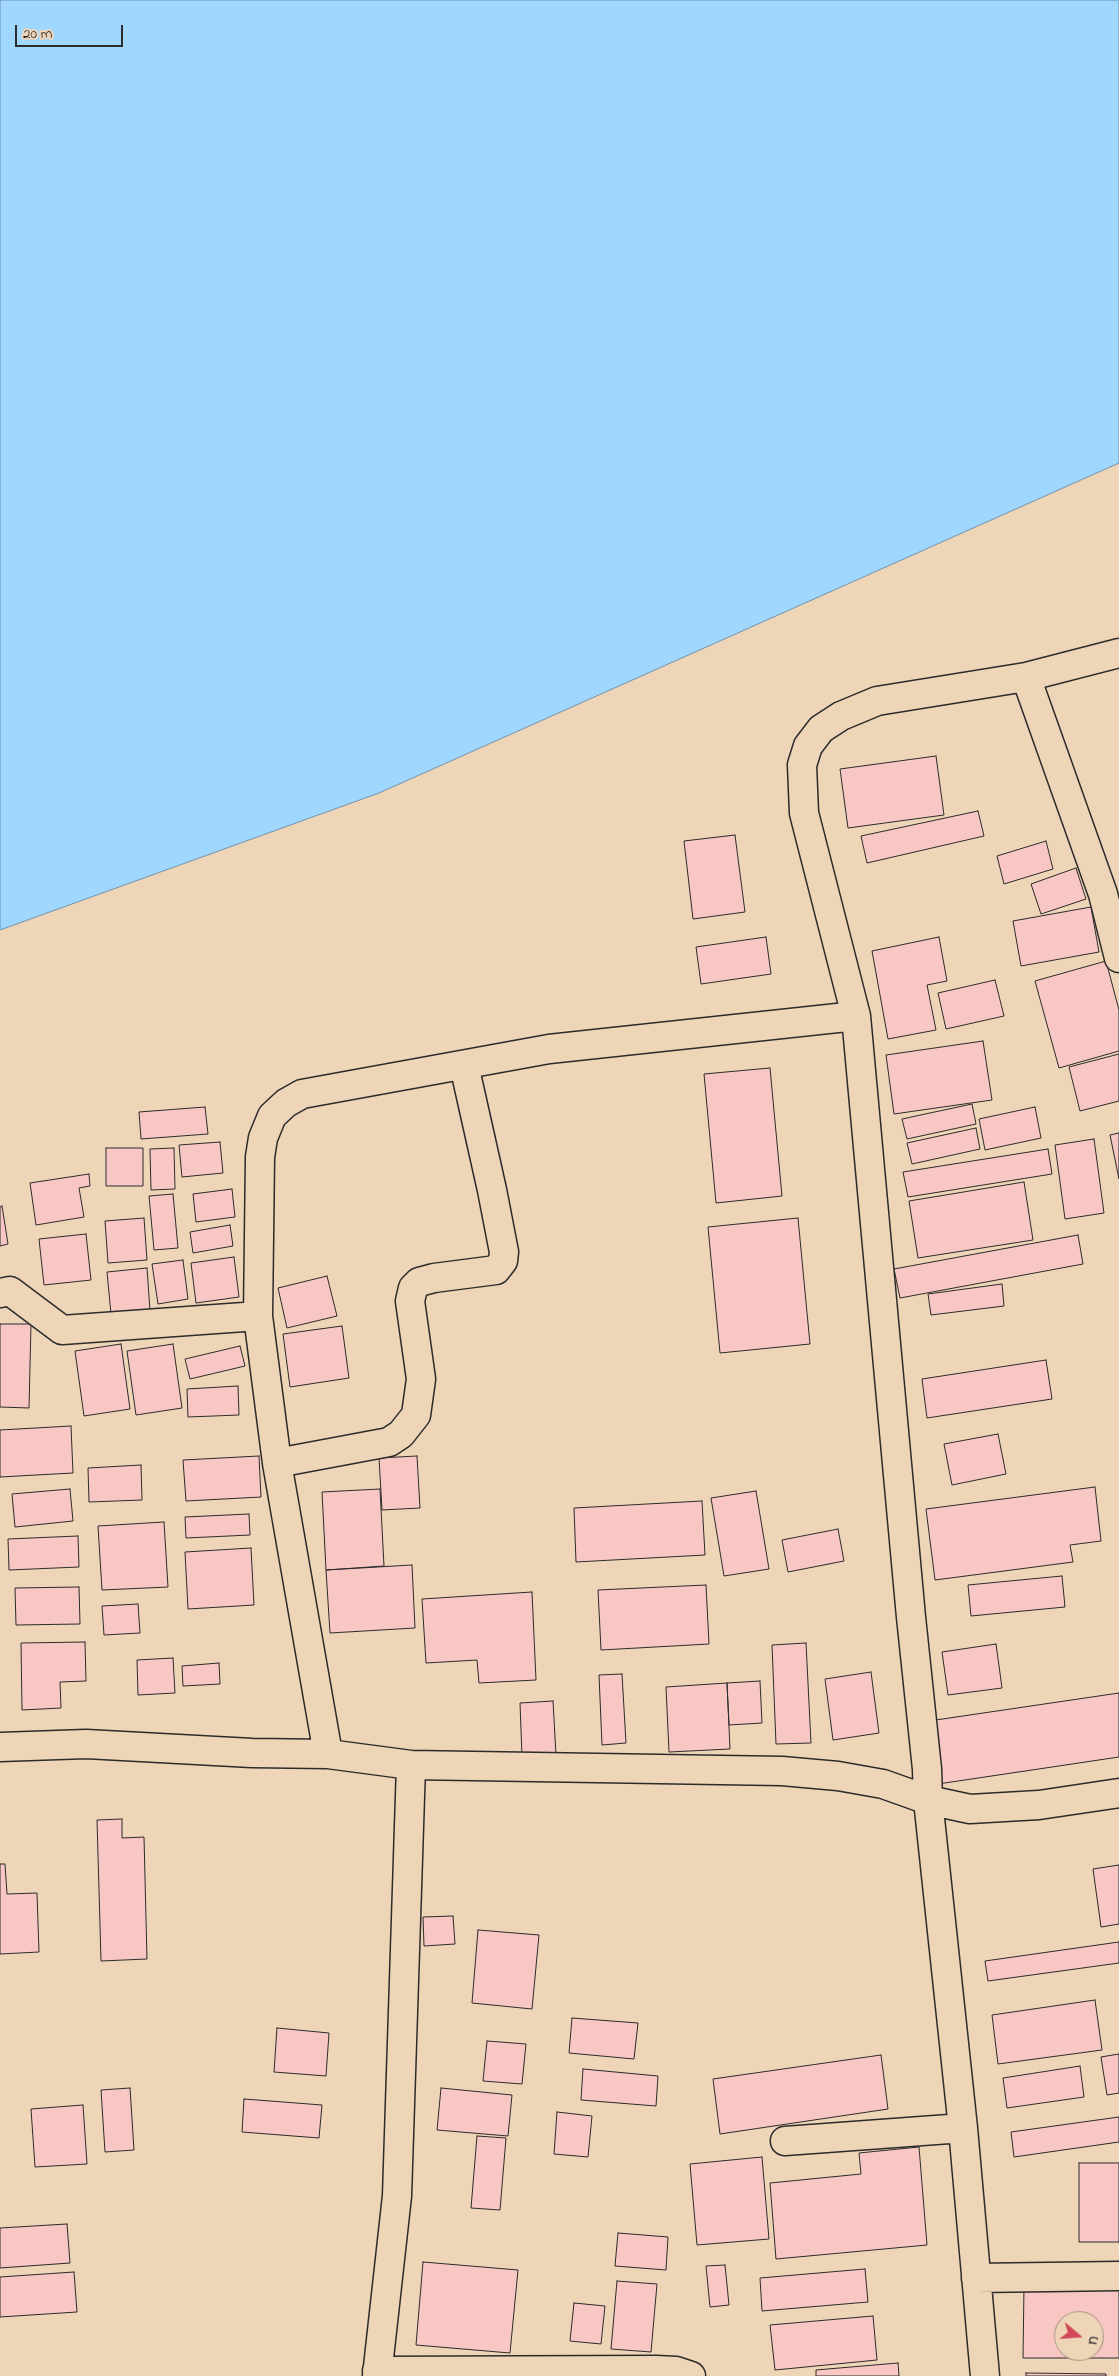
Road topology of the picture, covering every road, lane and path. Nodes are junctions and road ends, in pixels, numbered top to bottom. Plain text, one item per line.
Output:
1 (1119, 653) edge
2 (1026, 677) junction
3 (1119, 958) edge
4 (856, 1016) junction
5 (464, 1065) junction
6 (0, 1292) edge
7 (258, 1316) junction
8 (277, 1463) junction
9 (0, 1747) edge
10 (328, 1754) junction
11 (411, 1765) junction
12 (1119, 1793) edge
13 (928, 1800) junction
14 (963, 2128) junction
15 (785, 2141) dead end
16 (1119, 2276) edge
17 (976, 2278) junction
18 (377, 2373) edge
19 (691, 2376) edge
20 (984, 2376) edge

1 - 2 street
2 - 3 street
2 - 4 street
4 - 5 street
4 - 13 street
5 - 7 street
5 - 8 street
6 - 7 street
7 - 8 street
8 - 10 street
9 - 10 street
10 - 11 street
11 - 13 street
11 - 18 street
12 - 13 street
13 - 14 street
14 - 15 street
14 - 17 street
16 - 17 street
17 - 20 street
18 - 19 street

